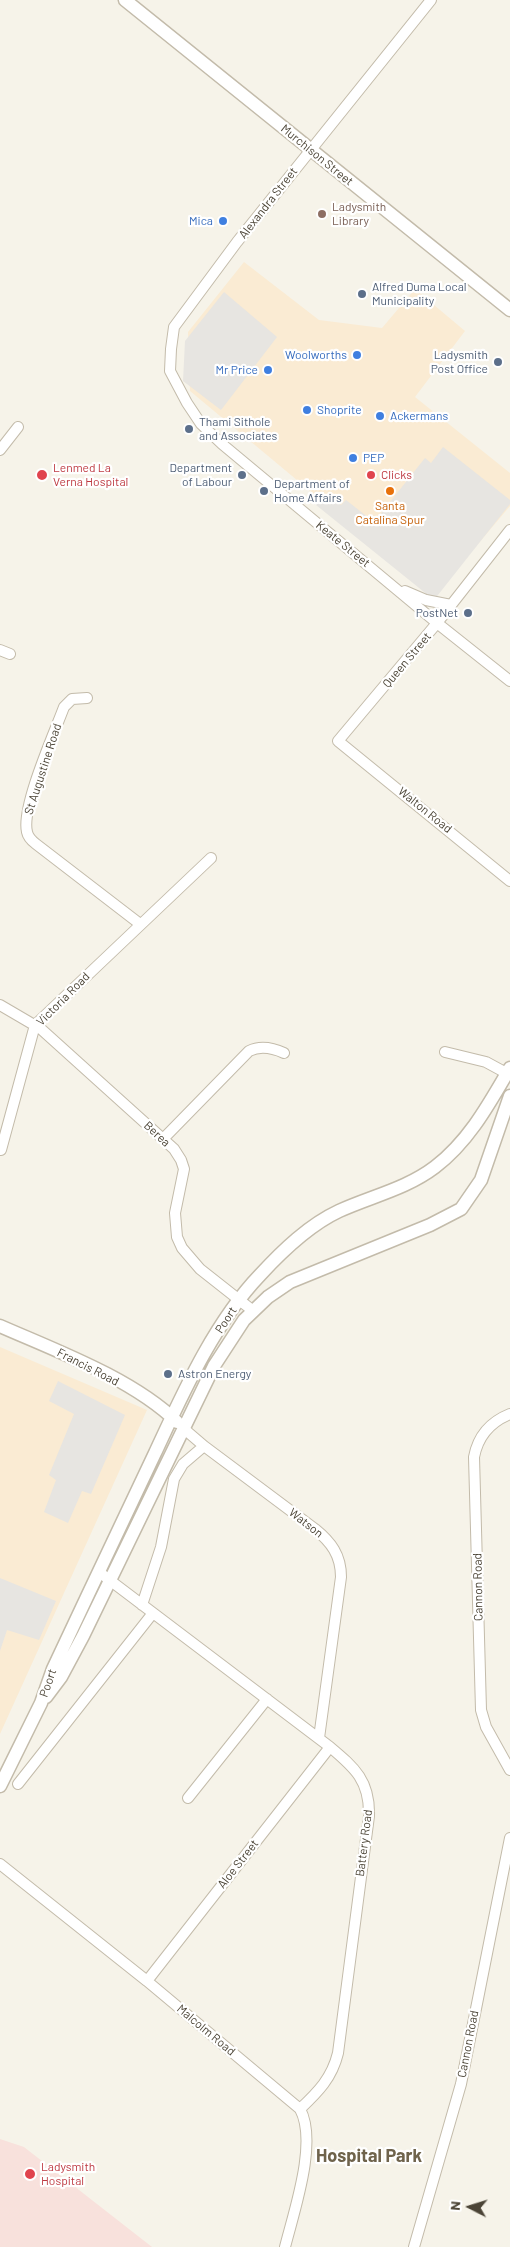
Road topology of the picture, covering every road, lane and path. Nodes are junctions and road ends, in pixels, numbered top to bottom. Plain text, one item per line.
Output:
1 (125, 0) edge
2 (431, 0) edge
3 (310, 149) junction
4 (510, 310) edge
5 (170, 371) joint
6 (18, 427) dead end
7 (0, 450) edge
8 (510, 530) edge
9 (392, 584) junction
10 (451, 605) junction
11 (437, 624) junction
12 (0, 650) edge
13 (10, 654) dead end
14 (510, 681) edge
15 (88, 698) dead end
16 (338, 741) joint
17 (210, 858) dead end
18 (510, 881) edge
19 (140, 924) junction
20 (0, 1005) edge
21 (35, 1025) junction
22 (444, 1052) dead end
23 (284, 1053) dead end
24 (509, 1072) edge
25 (510, 1096) edge
26 (164, 1139) junction
27 (1, 1150) edge
28 (239, 1299) junction
29 (252, 1310) junction
30 (0, 1326) edge
31 (510, 1414) edge
32 (172, 1417) junction
33 (183, 1428) junction
34 (204, 1446) junction
35 (99, 1572) junction
36 (110, 1581) junction
37 (142, 1605) junction
38 (153, 1613) junction
39 (267, 1699) junction
40 (41, 1703) junction
41 (319, 1738) junction
42 (330, 1747) junction
43 (510, 1770) edge
44 (18, 1784) dead end
45 (0, 1786) edge
46 (188, 1798) dead end
47 (510, 1838) edge
48 (0, 1864) edge
49 (147, 1980) junction
50 (300, 2109) junction
51 (285, 2247) edge
52 (414, 2247) edge

1 - 3 street, Murchison Street
2 - 3 street, Alexandra Street
3 - 4 street, Murchison Street
3 - 5 street, Alexandra Street
5 - 9 street, Keate Street
6 - 7 street
8 - 10 street, Queen Street
9 - 10 street
9 - 11 street, Keate Street
10 - 11 street, Queen Street
11 - 14 street, Keate Street
11 - 16 street, Queen Street
12 - 13 street
15 - 19 street, St Augustine Road
16 - 18 street, Walton Road
17 - 19 street, Victoria Road
19 - 21 street, Victoria Road
20 - 21 street, Berea
21 - 26 street, Berea
21 - 27 street, Victoria Road
22 - 24 street
23 - 26 street
24 - 28 street, Poort
25 - 29 street, Poort
26 - 28 street, Berea
28 - 29 street, Berea
28 - 32 street, Poort
29 - 33 street, Poort
30 - 32 street, Francis Road
31 - 43 street, Cannon Road
32 - 33 street, Watson
32 - 35 street, Poort
33 - 34 street, Watson
33 - 36 street, Poort
34 - 37 street
34 - 41 street, Watson
35 - 36 street, Battery Road
35 - 40 street, Poort
36 - 37 street, Battery Road
36 - 40 street, Poort
37 - 38 street, Battery Road
38 - 39 street, Battery Road
38 - 44 street
39 - 41 street, Battery Road
39 - 46 street
40 - 45 street
41 - 42 street, Battery Road
42 - 49 street, Aloe Street
42 - 50 street, Battery Road
47 - 52 street, Cannon Road
48 - 49 street, Malcolm Road
49 - 50 street, Malcolm Road
50 - 51 street

